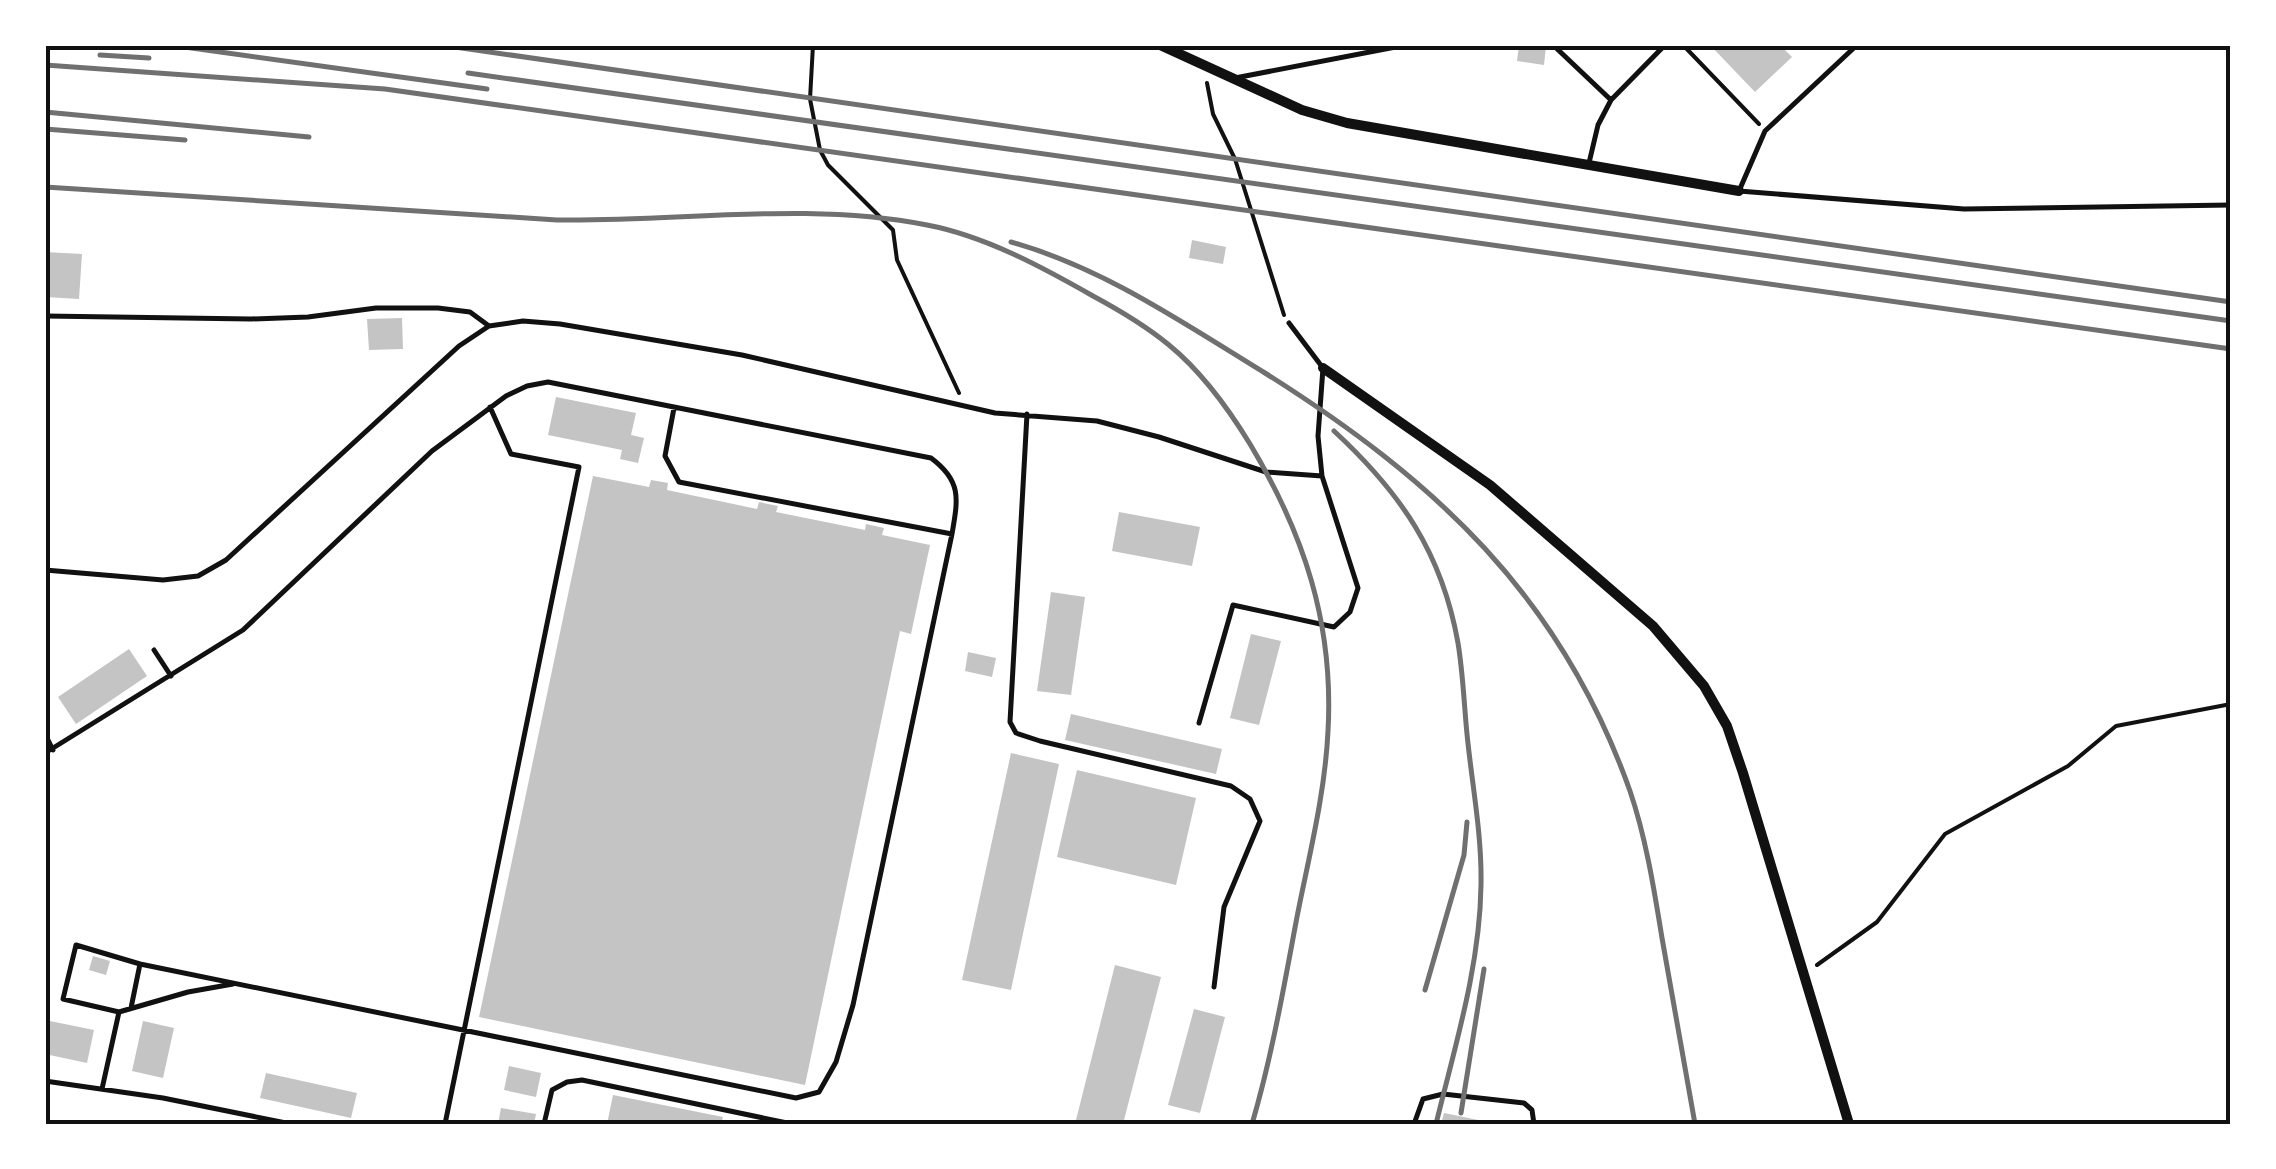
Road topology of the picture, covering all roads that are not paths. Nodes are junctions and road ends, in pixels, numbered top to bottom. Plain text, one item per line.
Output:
1 (1160, 45) edge
2 (1406, 45) edge
3 (1553, 45) edge
4 (1665, 45) edge
5 (1857, 45) edge
6 (1232, 78) junction
7 (1611, 100) junction
8 (1589, 163) junction
9 (1739, 191) junction
10 (2231, 205) edge
11 (45, 316) edge
12 (1290, 323) dead end
13 (489, 326) junction
14 (1323, 368) junction
15 (490, 407) junction
16 (674, 408) junction
17 (1028, 414) junction
18 (1322, 476) junction
19 (952, 534) junction
20 (45, 570) edge
21 (154, 650) dead end
22 (171, 676) junction
23 (1199, 723) dead end
24 (45, 734) edge
25 (53, 750) junction
26 (45, 753) edge
27 (140, 964) junction
28 (238, 984) junction
29 (1214, 988) dead end
30 (131, 1008) junction
31 (119, 1012) junction
32 (466, 1028) junction
33 (45, 1081) edge
34 (102, 1089) junction
35 (291, 1124) edge
36 (445, 1124) edge
37 (544, 1124) edge
38 (792, 1124) edge
39 (1414, 1124) edge
40 (1534, 1124) edge
41 (1849, 1124) edge

1 - 6 street
2 - 6 lane
3 - 7 lane
4 - 7 lane
5 - 9 lane
6 - 8 street
7 - 8 lane
8 - 9 street
9 - 10 lane
11 - 13 lane
12 - 14 lane
13 - 17 lane
13 - 20 lane
14 - 18 lane
14 - 41 street
15 - 16 lane
15 - 22 lane
15 - 32 lane
16 - 19 lane
16 - 19 lane
17 - 18 lane
17 - 29 lane
18 - 23 lane
19 - 32 lane
21 - 22 lane
22 - 25 lane
24 - 25 lane
25 - 26 lane
27 - 28 lane
27 - 30 lane
27 - 31 lane
28 - 30 lane
28 - 32 lane
30 - 31 lane
31 - 34 lane
32 - 36 lane
33 - 34 lane
34 - 35 lane
37 - 38 lane
39 - 40 lane

